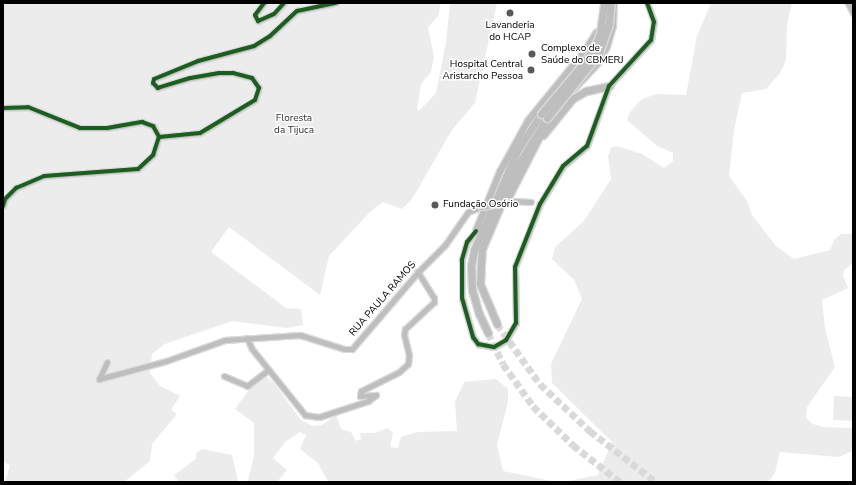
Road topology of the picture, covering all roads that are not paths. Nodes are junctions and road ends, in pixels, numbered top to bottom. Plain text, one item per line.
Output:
1 (264, 3) edge
2 (284, 3) edge
3 (336, 3) edge
4 (603, 3) edge
5 (610, 3) edge
6 (614, 3) edge
7 (648, 3) edge
8 (848, 3) edge
9 (853, 13) edge
10 (609, 86) junction
11 (546, 100) junction
12 (3, 108) edge
13 (556, 109) junction
14 (544, 116) junction
15 (159, 137) junction
16 (524, 164) junction
17 (540, 204) junction
18 (3, 206) edge
19 (476, 230) junction
20 (480, 258) junction
21 (418, 272) junction
22 (475, 302) junction
23 (497, 324) tunnel mouth
24 (488, 333) tunnel mouth
25 (247, 338) junction
26 (107, 362) dead end
27 (268, 370) junction
28 (224, 376) dead end

1 - 2 street
3 - 15 street
4 - 11 main road
4 - 14 highway, bridge
5 - 14 highway, bridge
6 - 13 main road
7 - 10 street
8 - 9 street
10 - 16 highway
10 - 17 street
11 - 13 main road, bridge
11 - 19 main road
12 - 15 street
13 - 16 highway
14 - 20 highway
14 - 22 highway
15 - 18 street
16 - 20 highway
17 - 19 street
17 - 21 street, RUA PAULA RAMOS, bridge
19 - 22 highway
20 - 23 highway
21 - 25 street, RUA PAULA RAMOS
21 - 27 street
22 - 24 highway
25 - 26 street, RUA PAULA RAMOS
25 - 27 street
27 - 28 street

